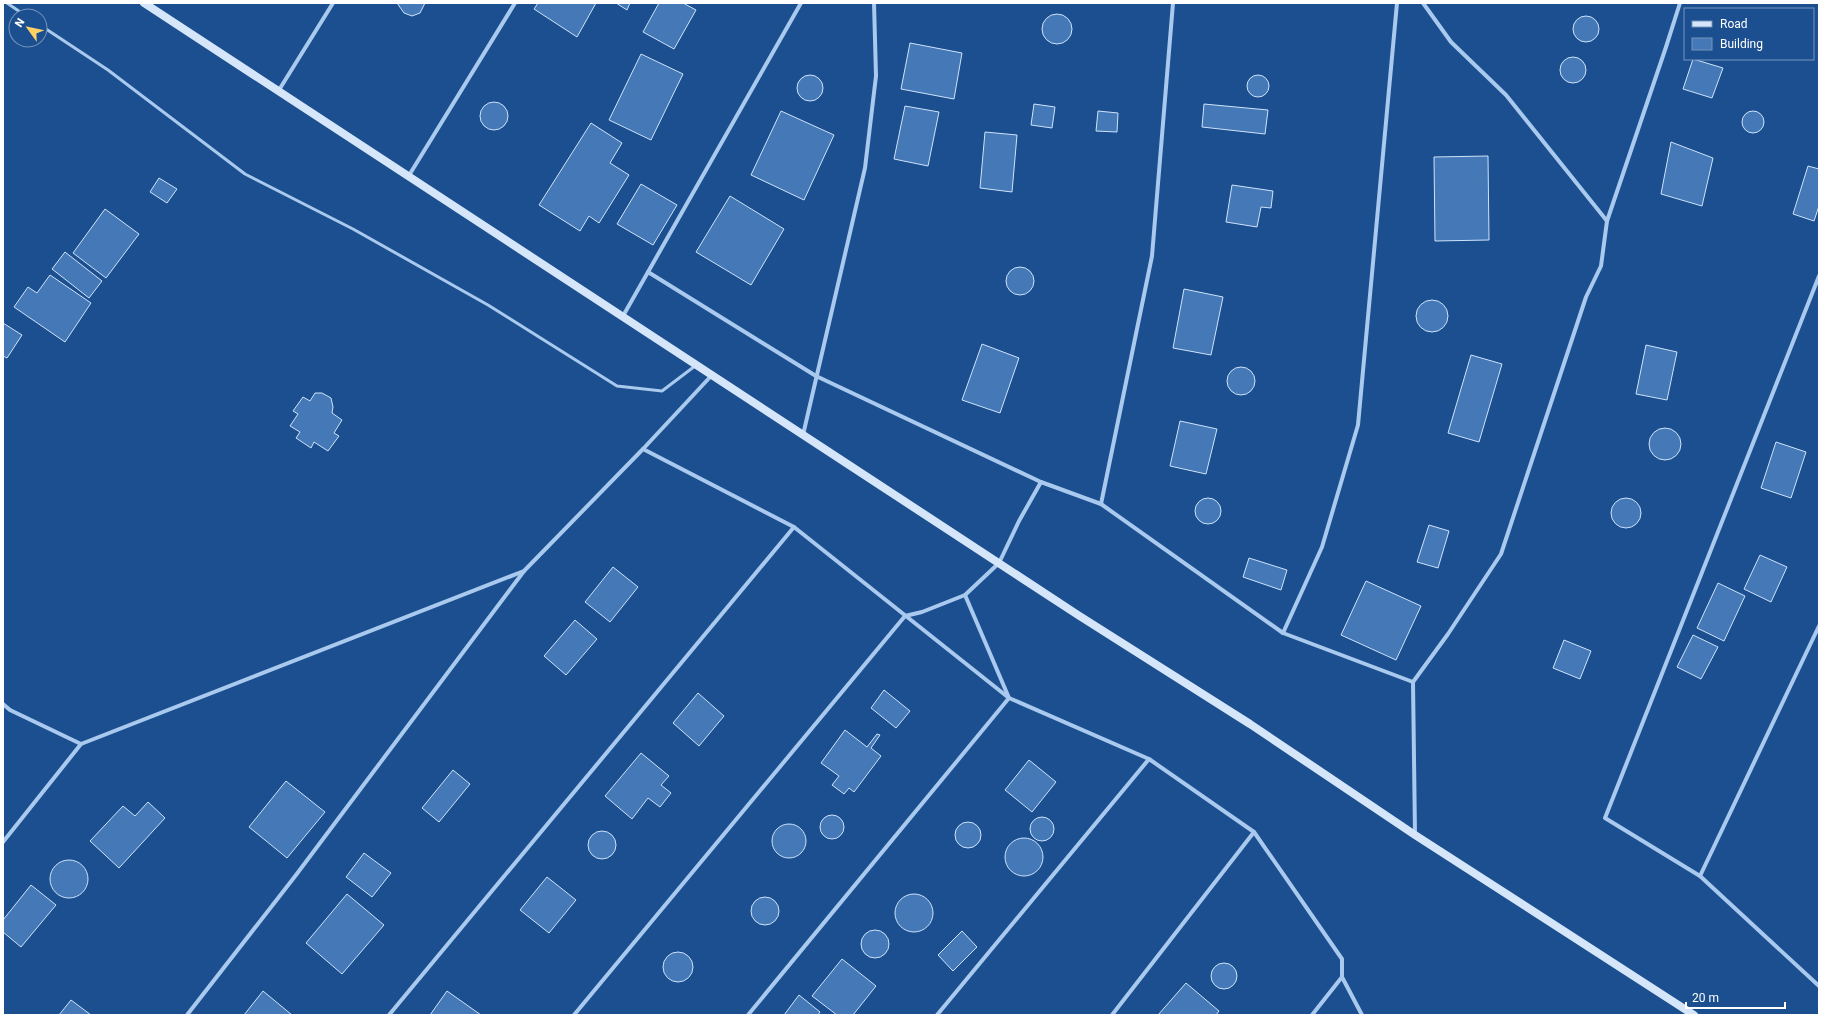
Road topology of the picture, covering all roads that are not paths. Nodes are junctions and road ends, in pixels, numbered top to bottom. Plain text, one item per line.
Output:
1 (144, 3) edge
2 (333, 3) edge
3 (515, 3) edge
4 (801, 3) edge
5 (874, 3) edge
6 (1173, 3) edge
7 (1398, 3) edge
8 (1423, 3) edge
9 (1680, 3) edge
10 (48, 30) edge
11 (279, 90) junction
12 (408, 177) junction
13 (1607, 221) junction
14 (648, 272) junction
15 (1819, 276) edge
16 (623, 316) junction
17 (696, 365) junction
18 (712, 375) junction
19 (816, 376) junction
20 (803, 435) junction
21 (643, 449) junction
22 (1041, 482) junction
23 (1101, 504) junction
24 (794, 527) junction
25 (999, 563) junction
26 (524, 571) junction
27 (965, 595) junction
28 (904, 616) junction
29 (1819, 626) edge
30 (1283, 633) junction
31 (1413, 682) junction
32 (1008, 698) junction
33 (3, 704) edge
34 (81, 744) junction
35 (1149, 759) junction
36 (1254, 832) junction
37 (1415, 835) junction
38 (3, 842) edge
39 (1700, 876) junction
40 (1342, 977) junction
41 (1819, 986) edge
42 (187, 1015) edge
43 (389, 1015) edge
44 (574, 1015) edge
45 (748, 1015) edge
46 (937, 1015) edge
47 (1112, 1015) edge
48 (1312, 1015) edge
49 (1362, 1015) edge
50 (1694, 1015) edge

1 - 11 main road
2 - 11 street
3 - 12 street
4 - 14 street
5 - 19 street
6 - 23 street
7 - 30 street
8 - 13 street
9 - 13 street
10 - 17 lane
11 - 12 main road
12 - 16 main road
13 - 31 street
14 - 16 street
14 - 19 street
15 - 39 street
16 - 17 main road
17 - 18 main road
18 - 20 main road
18 - 21 street
19 - 20 street
19 - 22 street
20 - 25 main road
21 - 24 street
21 - 26 street
22 - 23 street
22 - 25 street
23 - 30 street
24 - 28 street
24 - 43 street
25 - 27 street
25 - 37 main road
26 - 34 street
26 - 42 street
27 - 28 street
27 - 32 street
28 - 32 street
28 - 44 street
29 - 39 street
30 - 31 street
31 - 37 street
32 - 35 street
32 - 45 street
33 - 34 street
34 - 38 street
35 - 36 street
35 - 46 street
36 - 40 street
36 - 47 street
37 - 50 main road
39 - 41 street
40 - 48 street
40 - 49 street

